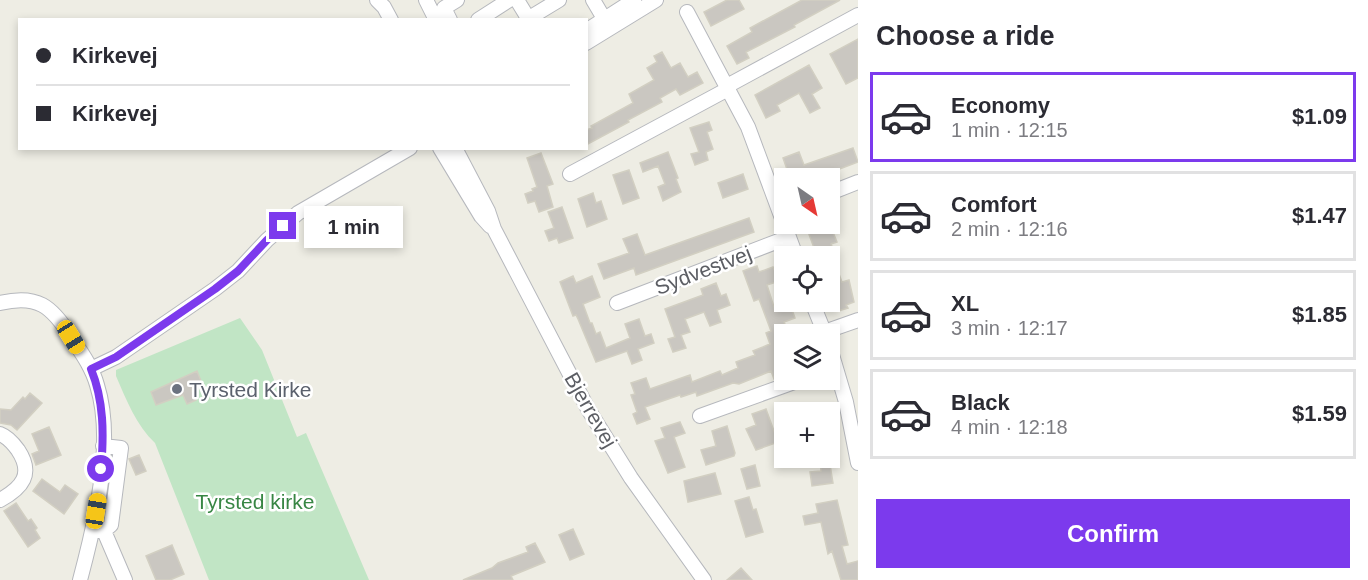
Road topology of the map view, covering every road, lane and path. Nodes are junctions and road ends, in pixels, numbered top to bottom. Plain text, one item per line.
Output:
1 (376, 0) edge
2 (426, 0) edge
3 (457, 0) edge
4 (509, 0) edge
5 (517, 0) edge
6 (559, 0) edge
7 (593, 0) edge
8 (634, 0) edge
9 (656, 0) edge
10 (687, 12) dead end
11 (858, 15) edge
12 (380, 18) edge
13 (390, 18) edge
14 (435, 18) edge
15 (449, 18) edge
16 (481, 18) edge
17 (526, 18) edge
18 (529, 18) edge
19 (607, 24) junction
20 (588, 31) edge
21 (588, 41) edge
22 (728, 88) junction
23 (407, 150) edge
24 (442, 150) edge
25 (456, 150) edge
26 (570, 174) dead end
27 (858, 182) edge
28 (840, 189) edge
29 (774, 190) edge
30 (494, 229) junction
31 (788, 234) edge
32 (789, 237) junction
33 (792, 246) edge
34 (0, 303) edge
35 (617, 303) dead end
36 (858, 320) edge
37 (840, 327) edge
38 (91, 369) junction
39 (774, 389) edge
40 (840, 390) edge
41 (700, 416) dead end
42 (0, 434) edge
43 (857, 442) edge
44 (858, 463) edge
45 (0, 500) edge
46 (98, 531) junction
47 (80, 580) edge
48 (125, 580) edge
49 (704, 580) edge

1 - 12 street
1 - 13 street
2 - 14 street
3 - 15 street
4 - 16 street
5 - 17 street
6 - 18 street
7 - 19 street
8 - 19 street
9 - 19 street
10 - 22 street
11 - 22 street
19 - 20 street
19 - 21 street
22 - 26 street
22 - 29 street
23 - 38 street
24 - 30 street, Bjerrevej
25 - 30 street, Bjerrevej
27 - 28 street
30 - 49 street, Bjerrevej
31 - 32 street
32 - 33 street
32 - 35 street, Sydvestvej
34 - 38 street
36 - 37 street
38 - 46 street
39 - 41 street
40 - 43 street
42 - 45 street
43 - 44 street
46 - 47 street
46 - 48 street

